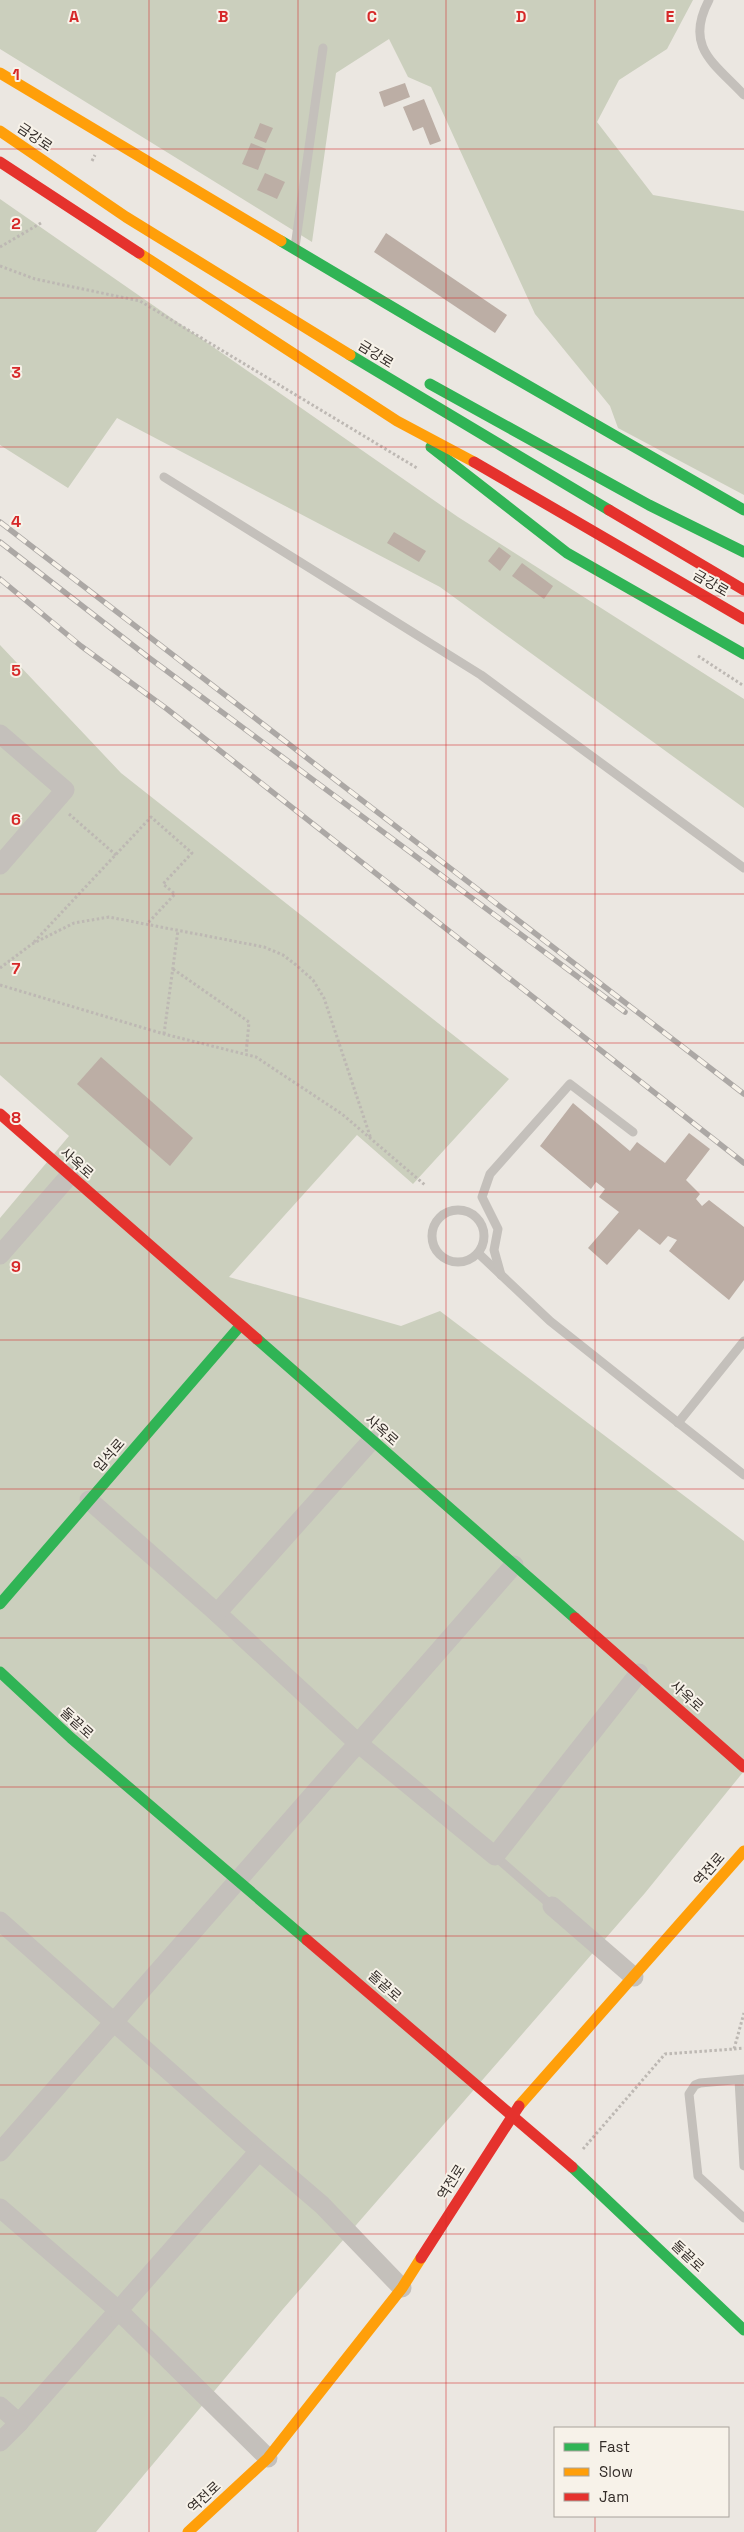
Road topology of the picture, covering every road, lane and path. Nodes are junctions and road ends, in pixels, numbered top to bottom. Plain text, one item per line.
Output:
1 (709, 0) edge
2 (323, 48) dead end
3 (0, 73) edge
4 (744, 95) edge
5 (0, 131) edge
6 (0, 162) edge
7 (85, 189) junction
8 (41, 223) dead end
9 (0, 248) edge
10 (295, 249) junction
11 (0, 266) edge
12 (341, 335) dead end
13 (418, 378) dead end
14 (397, 421) junction
15 (425, 472) dead end
16 (164, 477) dead end
17 (744, 510) edge
18 (744, 552) edge
19 (744, 590) edge
20 (744, 619) edge
21 (694, 654) dead end
22 (744, 654) edge
23 (744, 686) edge
24 (0, 734) edge
25 (55, 802) junction
26 (116, 855) junction
27 (0, 866) edge
28 (744, 868) edge
29 (147, 924) junction
30 (178, 930) junction
31 (32, 944) junction
32 (0, 968) edge
33 (173, 969) junction
34 (0, 985) edge
35 (164, 1034) junction
36 (246, 1054) junction
37 (0, 1114) edge
38 (633, 1132) dead end
39 (371, 1139) junction
40 (69, 1176) junction
41 (425, 1185) dead end
42 (478, 1253) junction
43 (0, 1255) edge
44 (501, 1275) junction
45 (240, 1326) junction
46 (744, 1341) edge
47 (678, 1422) junction
48 (371, 1441) junction
49 (744, 1475) edge
50 (90, 1500) junction
51 (514, 1565) junction
52 (0, 1604) edge
53 (217, 1613) junction
54 (0, 1672) edge
55 (639, 1674) junction
56 (359, 1744) junction
57 (744, 1767) edge
58 (744, 1851) edge
59 (495, 1856) junction
60 (240, 1880) junction
61 (552, 1906) joint
62 (0, 1921) edge
63 (634, 1977) junction
64 (744, 2013) edge
65 (115, 2023) junction
66 (744, 2048) edge
67 (734, 2049) junction
68 (741, 2079) edge
69 (512, 2114) junction
70 (259, 2151) junction
71 (0, 2152) edge
72 (570, 2165) junction
73 (744, 2166) edge
74 (0, 2208) edge
75 (744, 2218) edge
76 (402, 2288) junction
77 (118, 2310) junction
78 (744, 2330) edge
79 (0, 2406) edge
80 (19, 2423) junction
81 (0, 2442) edge
82 (268, 2458) junction
83 (188, 2532) edge

1 - 4 lane
2 - 10 lane
3 - 10 main road
5 - 7 main road, 금강로
6 - 14 main road, 금강로
7 - 12 main road
7 - 19 main road, 금강로
8 - 9 path
10 - 17 main road
11 - 15 path
13 - 18 main road
14 - 20 main road, 금강로
14 - 22 main road
16 - 28 lane
21 - 23 path
24 - 25 street
25 - 26 path
25 - 27 street
26 - 29 path
26 - 31 path
29 - 30 path
29 - 31 path
30 - 33 path
30 - 39 path
31 - 32 path
33 - 35 path
33 - 36 path
34 - 35 path
35 - 36 path
36 - 39 path
37 - 40 main road, 사옥로
38 - 44 lane
39 - 41 path
40 - 43 street
40 - 45 main road, 사옥로
42 - 42 lane
42 - 44 lane
44 - 47 lane
45 - 48 main road, 사옥로
45 - 50 main road, 입석로
46 - 47 lane
47 - 49 lane
48 - 51 main road, 사옥로
48 - 53 street
50 - 52 main road, 입석로
50 - 53 street
51 - 55 main road, 사옥로
51 - 56 street
53 - 56 street
54 - 60 main road, 돌끝로
55 - 57 main road, 사옥로
55 - 59 street
56 - 59 street
56 - 60 street
58 - 63 main road, 역전로
59 - 61 lane
60 - 65 street
60 - 69 main road, 돌끝로
61 - 63 street
62 - 65 street
63 - 69 main road, 역전로
64 - 67 path
65 - 70 street
65 - 71 street
66 - 67 path
67 - 72 path
68 - 73 lane
68 - 75 lane
69 - 72 main road, 돌끝로
69 - 76 main road, 역전로
70 - 76 street
70 - 77 street
72 - 78 main road, 돌끝로
74 - 77 street
76 - 82 main road, 역전로
77 - 80 street
77 - 82 street
79 - 80 street
80 - 81 street
82 - 83 main road, 역전로

